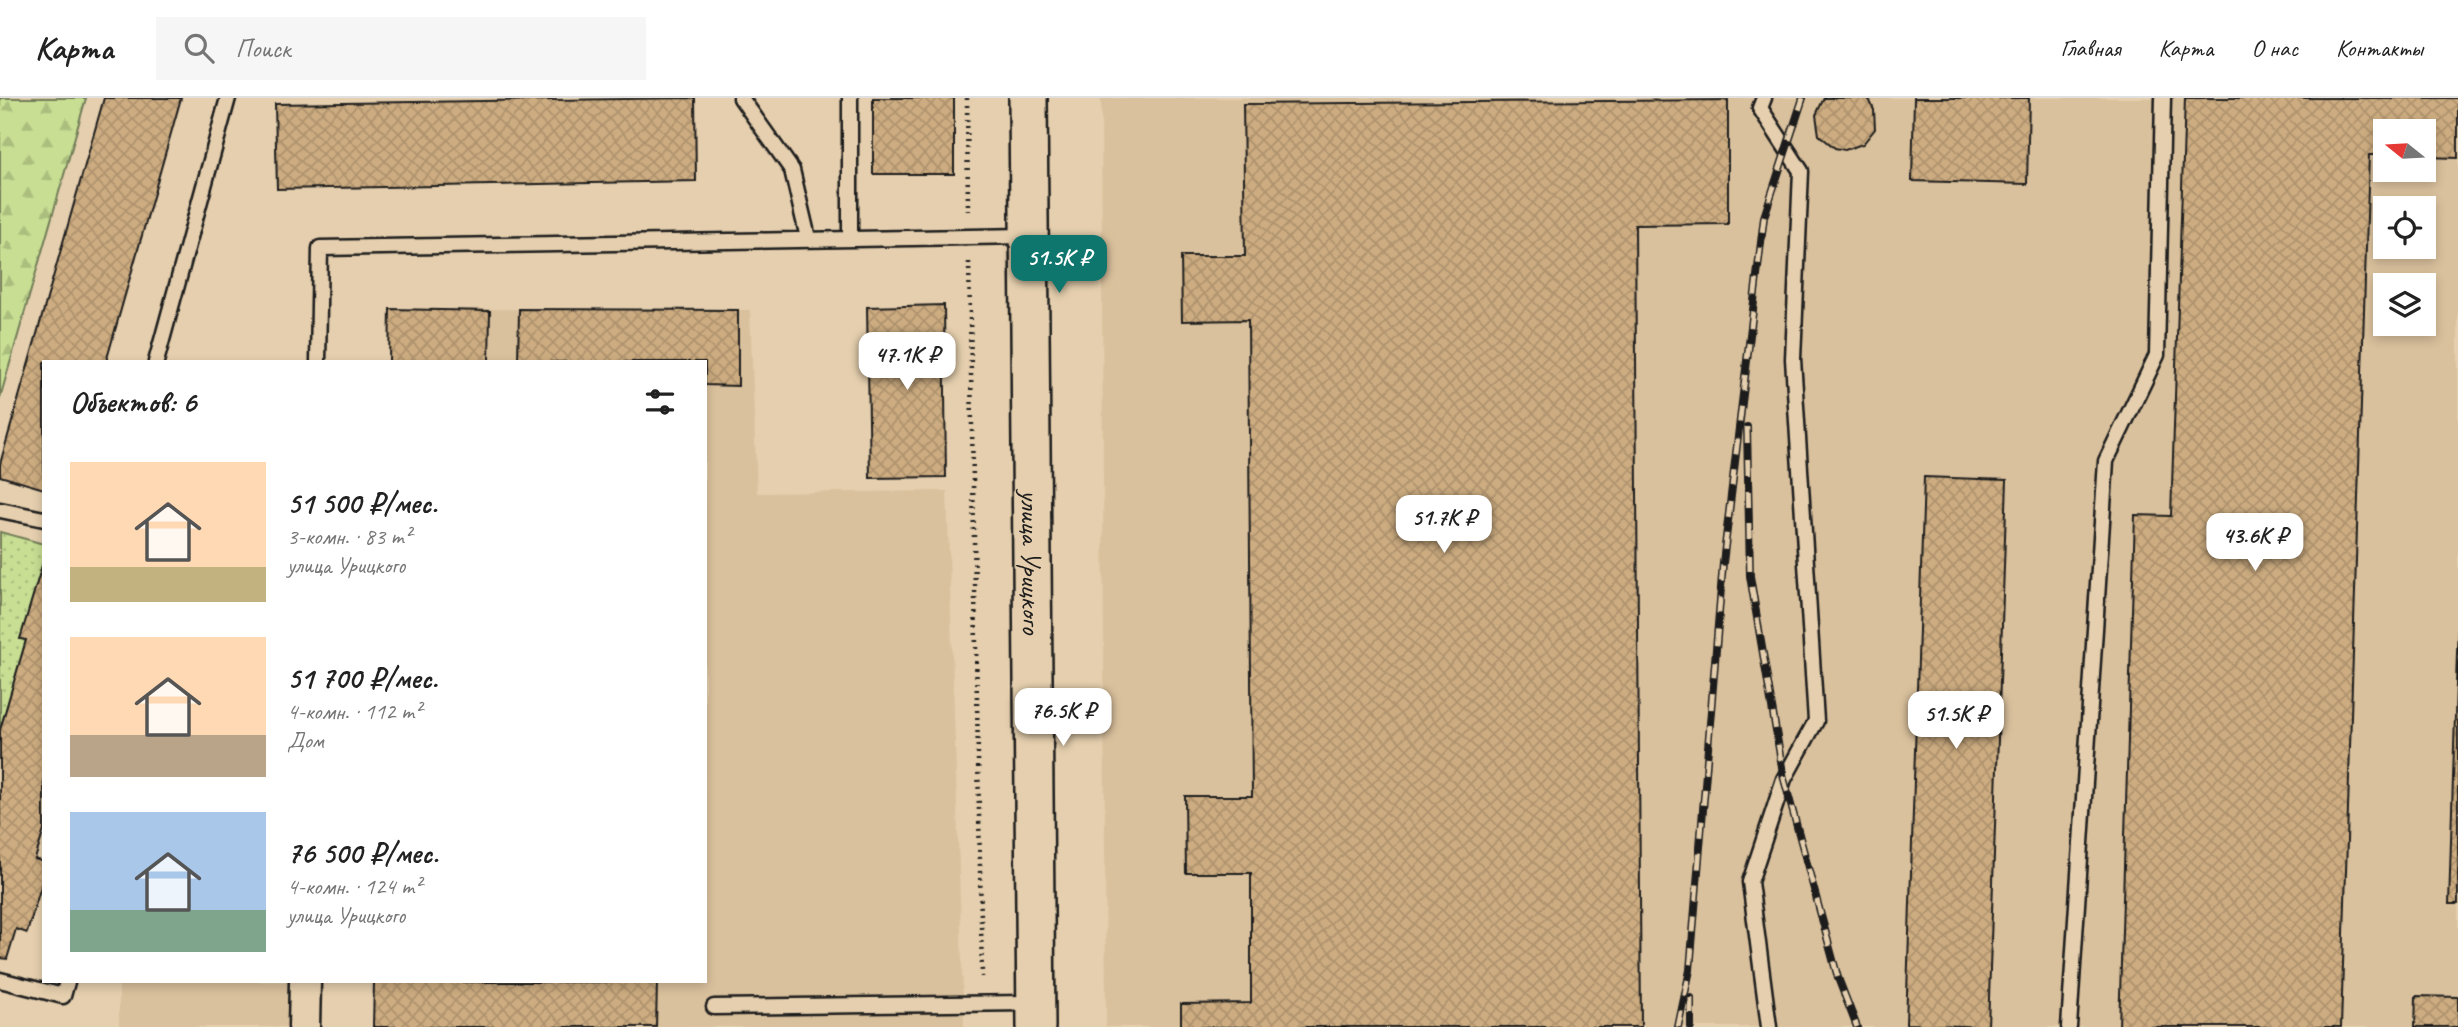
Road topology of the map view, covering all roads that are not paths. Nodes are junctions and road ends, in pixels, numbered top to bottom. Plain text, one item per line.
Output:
1 (228, 98) edge
2 (741, 98) edge
3 (850, 98) edge
4 (1028, 98) edge
5 (1764, 98) edge
6 (2163, 98) edge
7 (1029, 236) junction
8 (850, 237) junction
9 (808, 238) junction
10 (157, 360) edge
11 (318, 360) edge
12 (0, 510) edge
13 (42, 519) edge
14 (0, 979) edge
15 (67, 983) edge
16 (305, 983) edge
17 (715, 1007) dead end
18 (1036, 1015) edge
19 (304, 1027) edge
20 (1769, 1027) edge
21 (2069, 1027) edge

1 - 10 lane
2 - 9 lane
3 - 8 lane
4 - 7 street, улица Урицкого
5 - 20 lane
6 - 21 lane
7 - 8 lane
7 - 18 street, улица Урицкого
8 - 9 lane
9 - 11 lane
12 - 13 lane
14 - 15 lane
16 - 19 street
17 - 18 lane

